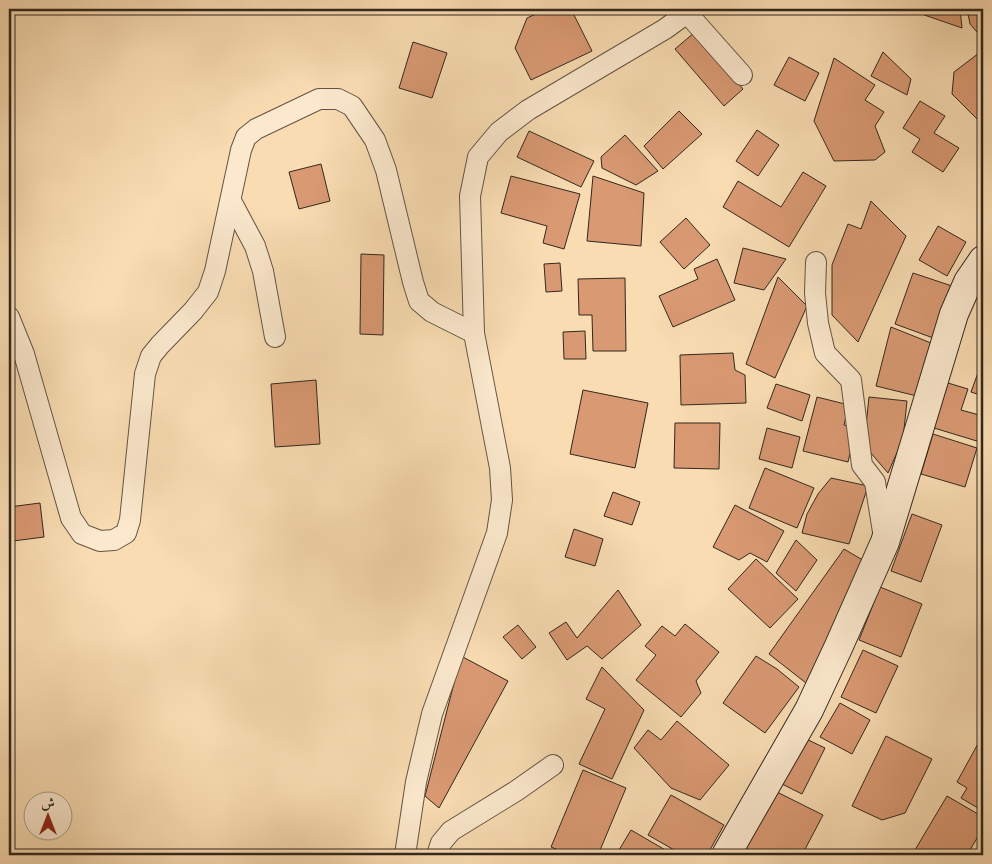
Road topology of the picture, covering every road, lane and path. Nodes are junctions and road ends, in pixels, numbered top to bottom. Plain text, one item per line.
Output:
1 (688, 11) edge
2 (742, 75) dead end
3 (231, 201) junction
4 (983, 260) edge
5 (816, 262) dead end
6 (9, 317) edge
7 (474, 333) junction
8 (274, 338) dead end
9 (885, 542) junction
10 (553, 765) dead end
11 (405, 855) edge
12 (437, 855) edge
13 (726, 855) edge

1 - 2 street
1 - 7 street
3 - 6 street
3 - 7 street
3 - 8 street
4 - 9 main road
5 - 9 street
7 - 11 street
9 - 13 main road
10 - 12 street

